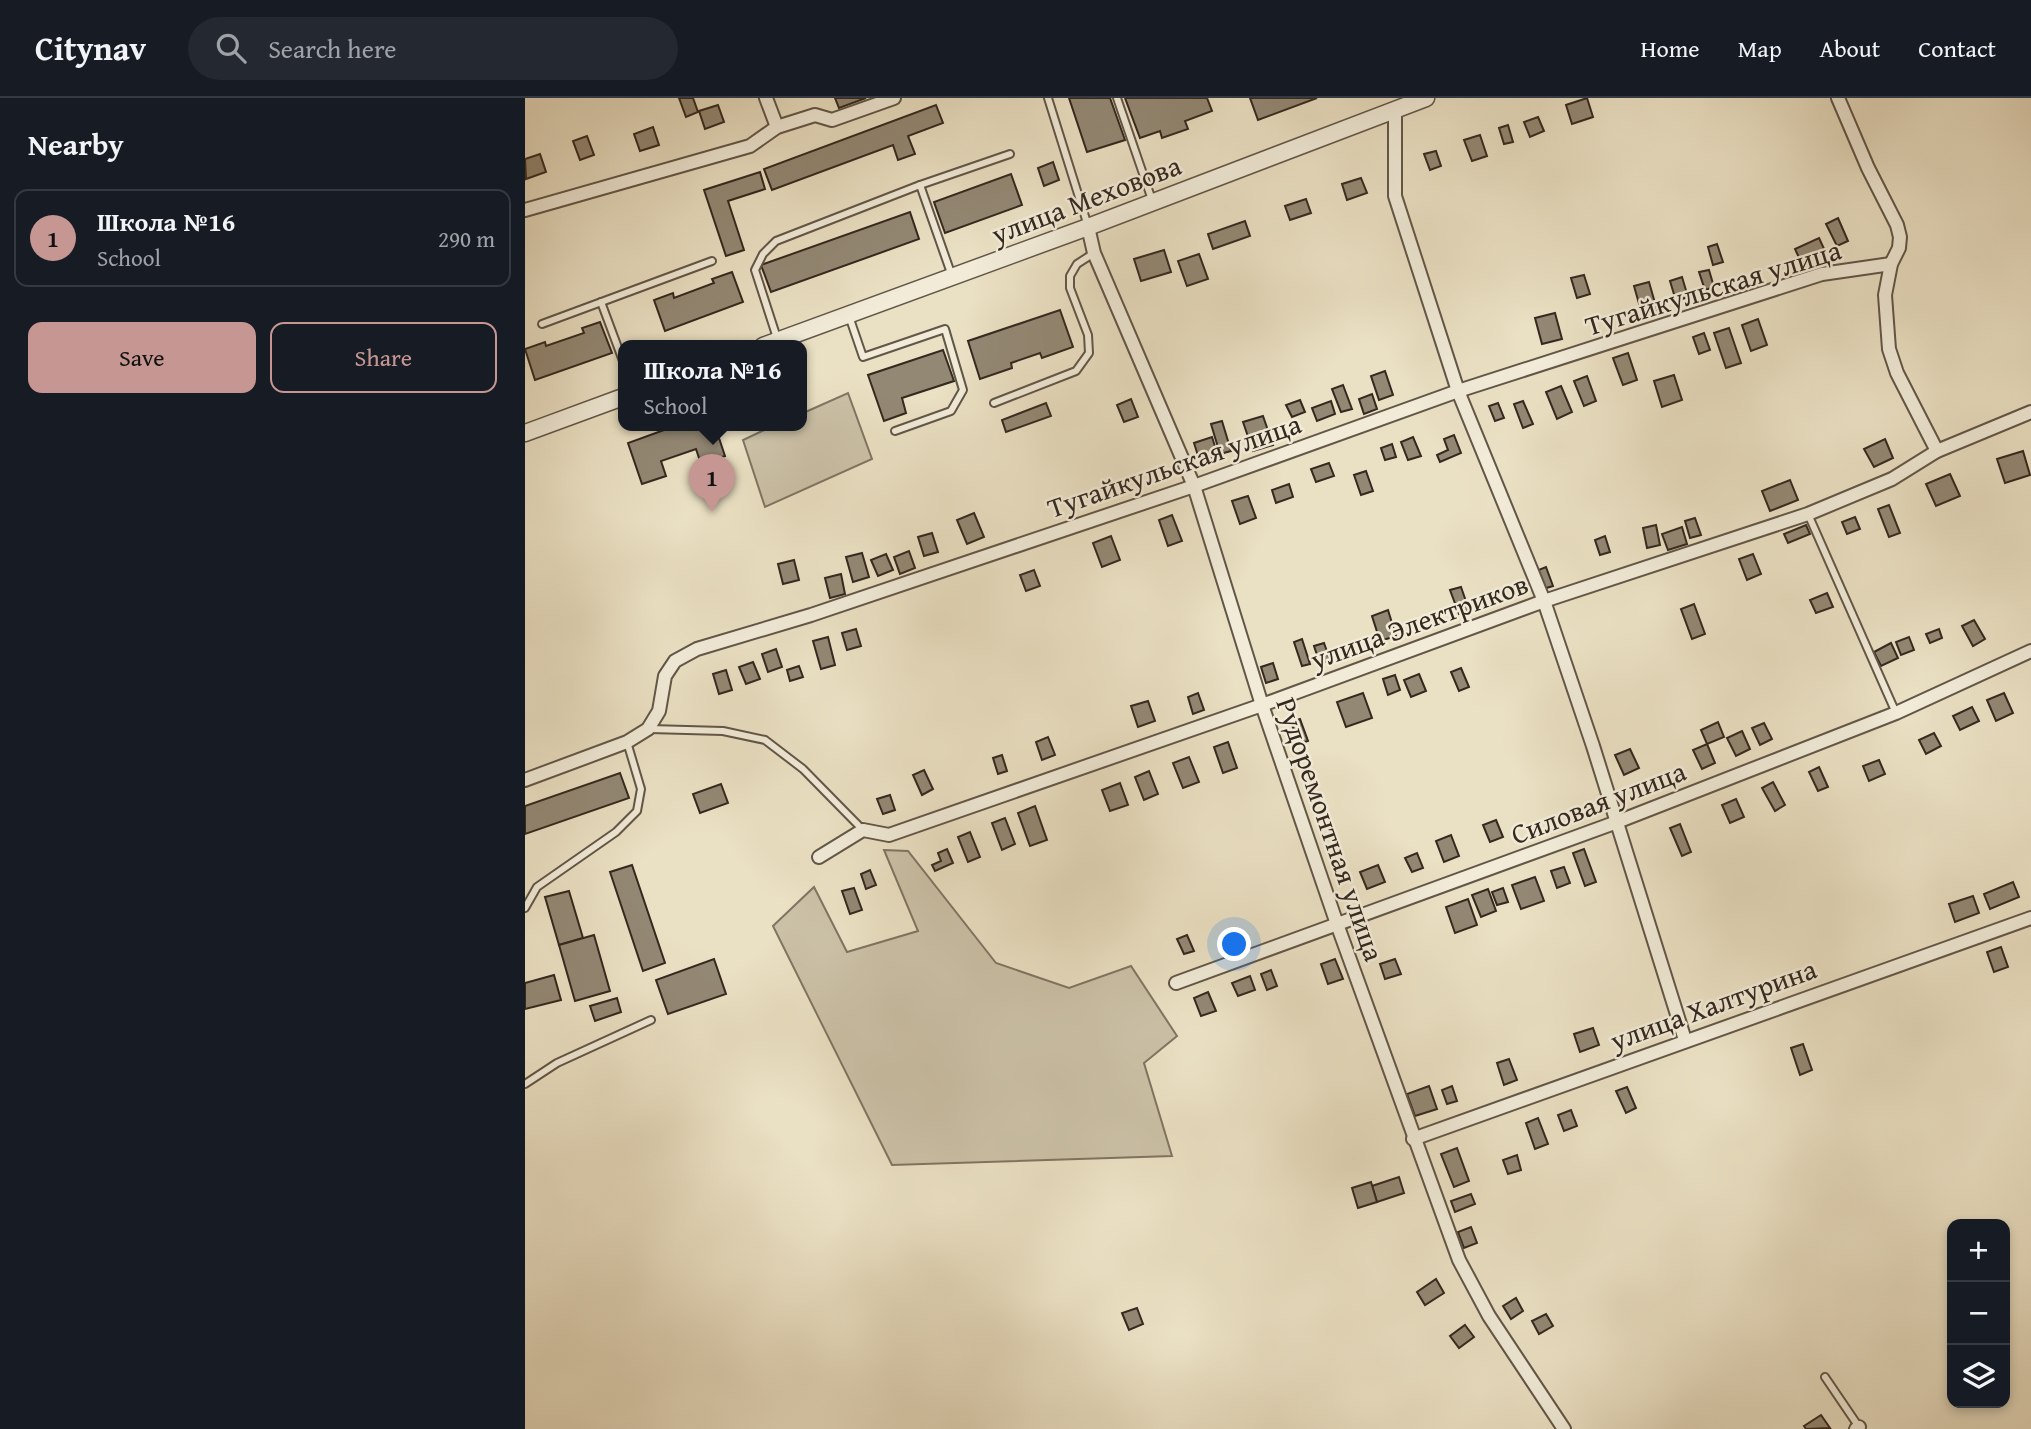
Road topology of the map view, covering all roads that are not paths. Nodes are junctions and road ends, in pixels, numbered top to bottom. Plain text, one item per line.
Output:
1 (766, 98) edge
2 (894, 98) edge
3 (1048, 98) edge
4 (1117, 98) edge
5 (1426, 98) edge
6 (1838, 98) edge
7 (1395, 110) junction
8 (778, 127) junction
9 (1010, 154) dead end
10 (920, 185) junction
11 (1153, 202) junction
12 (525, 210) edge
13 (1088, 227) junction
14 (1094, 253) junction
15 (712, 261) dead end
16 (1891, 264) junction
17 (952, 277) junction
18 (601, 302) junction
19 (848, 314) junction
20 (542, 324) dead end
21 (769, 340) edge
22 (778, 340) edge
23 (618, 348) edge
24 (1458, 391) junction
25 (618, 399) edge
26 (994, 403) dead end
27 (2031, 412) edge
28 (895, 431) dead end
29 (525, 433) edge
30 (1937, 451) junction
31 (1194, 486) junction
32 (1808, 514) junction
33 (1544, 601) junction
34 (2031, 651) edge
35 (1262, 705) junction
36 (1896, 713) junction
37 (648, 729) junction
38 (627, 742) junction
39 (525, 780) edge
40 (1617, 822) junction
41 (863, 830) junction
42 (820, 857) dead end
43 (525, 908) edge
44 (2031, 918) edge
45 (1337, 924) junction
46 (1176, 983) dead end
47 (651, 1020) dead end
48 (1685, 1040) junction
49 (525, 1084) edge
50 (1413, 1139) junction
51 (1825, 1377) dead end
52 (1858, 1428) edge
53 (1564, 1429) edge

1 - 8 street
2 - 8 street
3 - 13 lane
4 - 11 lane
5 - 7 street, улица Меховова
6 - 16 street
7 - 11 street, улица Меховова
7 - 24 street
8 - 12 street
9 - 10 lane
10 - 17 lane
10 - 21 lane
11 - 13 street, улица Меховова
13 - 14 street, Рудоремонтная улица
13 - 17 street, улица Меховова
14 - 26 lane
14 - 31 street, Рудоремонтная улица
15 - 18 lane
16 - 24 street, Тугайкульская улица
16 - 30 street
17 - 19 street, улица Меховова
18 - 20 lane
18 - 23 lane
19 - 22 street, улица Меховова
19 - 28 lane
24 - 31 street, Тугайкульская улица
24 - 33 street
25 - 29 street
27 - 30 street, улица Электриков
30 - 32 street, улица Электриков
31 - 35 street, Рудоремонтная улица
31 - 37 street, Тугайкульская улица
32 - 33 street, улица Электриков
32 - 36 lane
33 - 35 street, улица Электриков
33 - 40 street
34 - 36 street, Силовая улица
35 - 41 street, улица Электриков
35 - 45 street, Рудоремонтная улица
36 - 40 street, Силовая улица
37 - 38 street
37 - 41 lane
38 - 39 street
38 - 43 lane
40 - 45 street, Силовая улица
40 - 48 street
41 - 42 street
44 - 48 street, улица Халтурина
45 - 46 street, Силовая улица
45 - 50 street, Рудоремонтная улица
47 - 49 lane
48 - 50 street, улица Халтурина
50 - 53 street, Рудоремонтная улица
51 - 52 lane

